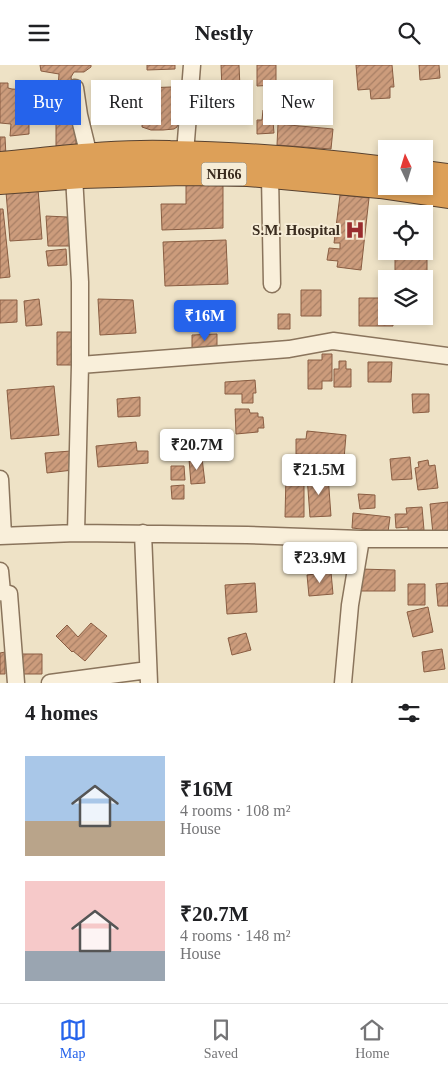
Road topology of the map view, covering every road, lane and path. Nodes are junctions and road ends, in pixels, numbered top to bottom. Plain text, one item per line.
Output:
1 (192, 65) edge
2 (81, 123) edge
3 (185, 153) junction
4 (89, 156) junction
5 (0, 164) edge
6 (378, 168) edge
7 (433, 174) edge
8 (74, 176) junction
9 (270, 176) junction
10 (448, 176) edge
11 (0, 182) edge
12 (448, 196) edge
13 (272, 284) dead end
14 (448, 355) edge
15 (80, 365) junction
16 (0, 479) edge
17 (76, 533) junction
18 (143, 533) junction
19 (2, 536) edge
20 (361, 539) junction
21 (448, 539) edge
22 (0, 571) edge
23 (1, 592) edge
24 (149, 677) edge
25 (16, 683) edge
26 (50, 683) edge
27 (344, 683) edge

1 - 3 street
2 - 4 street
3 - 4 highway, NH66
3 - 6 highway, NH66
4 - 5 highway, NH66
7 - 10 highway
8 - 9 highway, NH66
8 - 11 highway, NH66
8 - 15 street
9 - 12 highway, NH66
9 - 13 street
14 - 15 street
15 - 17 street
16 - 19 street
17 - 18 street
17 - 19 street
18 - 20 street
18 - 24 street
20 - 21 street
20 - 27 street
22 - 23 street
23 - 25 street
24 - 26 street

